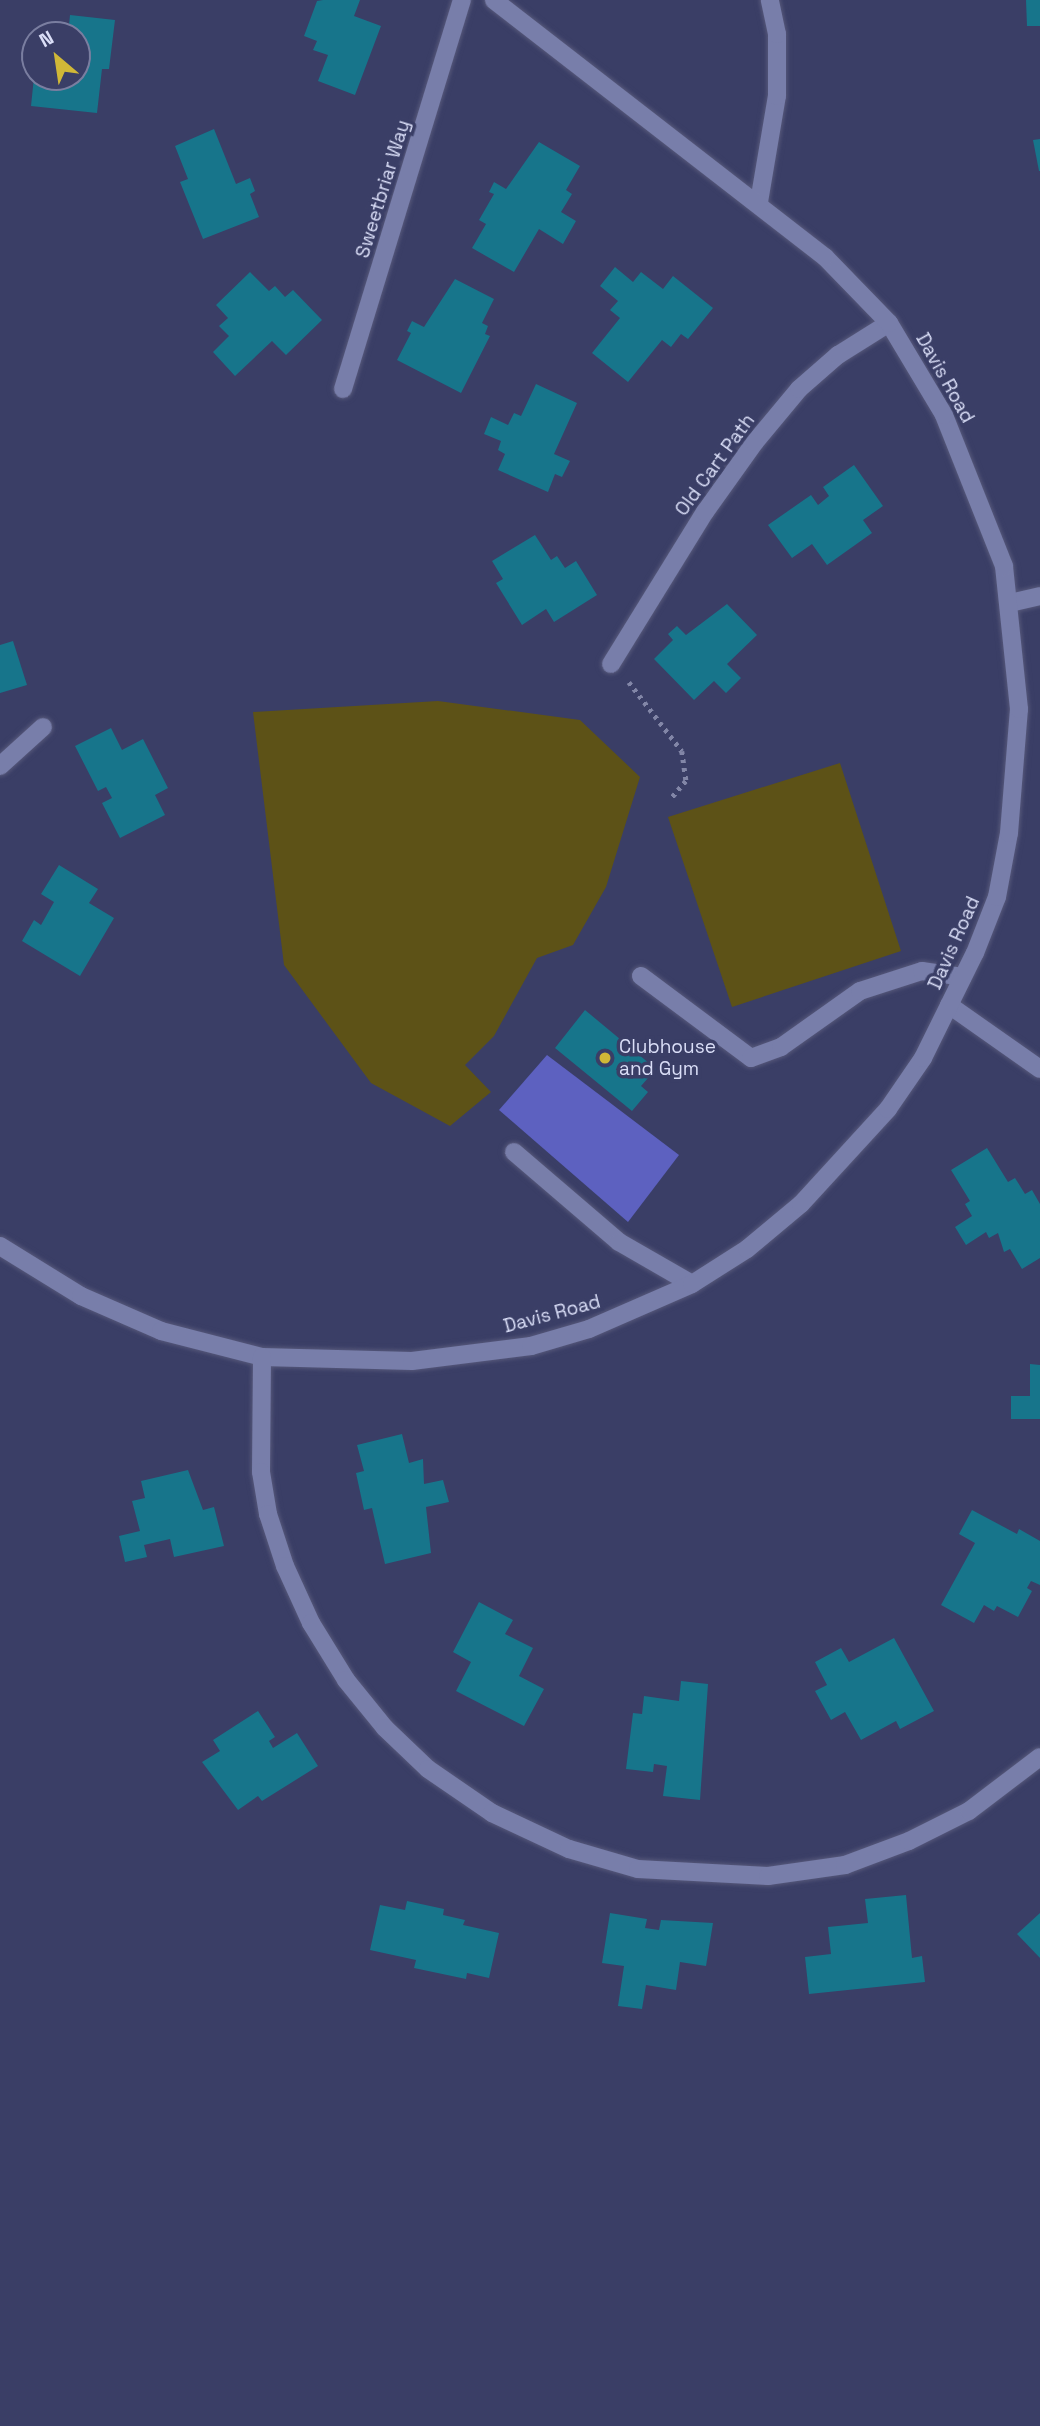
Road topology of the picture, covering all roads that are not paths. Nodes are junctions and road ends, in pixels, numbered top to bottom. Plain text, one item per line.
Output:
1 (462, 0) edge
2 (494, 0) edge
3 (770, 0) edge
4 (759, 202) junction
5 (889, 323) junction
6 (343, 389) dead end
7 (1040, 596) edge
8 (1010, 603) junction
9 (611, 664) road end
10 (43, 727) dead end
11 (0, 766) edge
12 (641, 976) dead end
13 (963, 977) junction
14 (950, 1004) junction
15 (1040, 1069) edge
16 (514, 1152) dead end
17 (0, 1246) edge
18 (692, 1284) junction
19 (261, 1357) junction
20 (1040, 1757) edge

1 - 6 street, Sweetbriar Way
2 - 4 street, Davis Road
3 - 4 street
4 - 5 street, Davis Road
5 - 8 street, Davis Road
5 - 9 street, Old Cart Path
7 - 8 street
8 - 13 street, Davis Road
10 - 11 street
12 - 13 street
13 - 14 street, Davis Road
14 - 15 street
14 - 18 street, Davis Road
16 - 18 street
17 - 19 street, Davis Road
18 - 19 street, Davis Road
19 - 20 street

